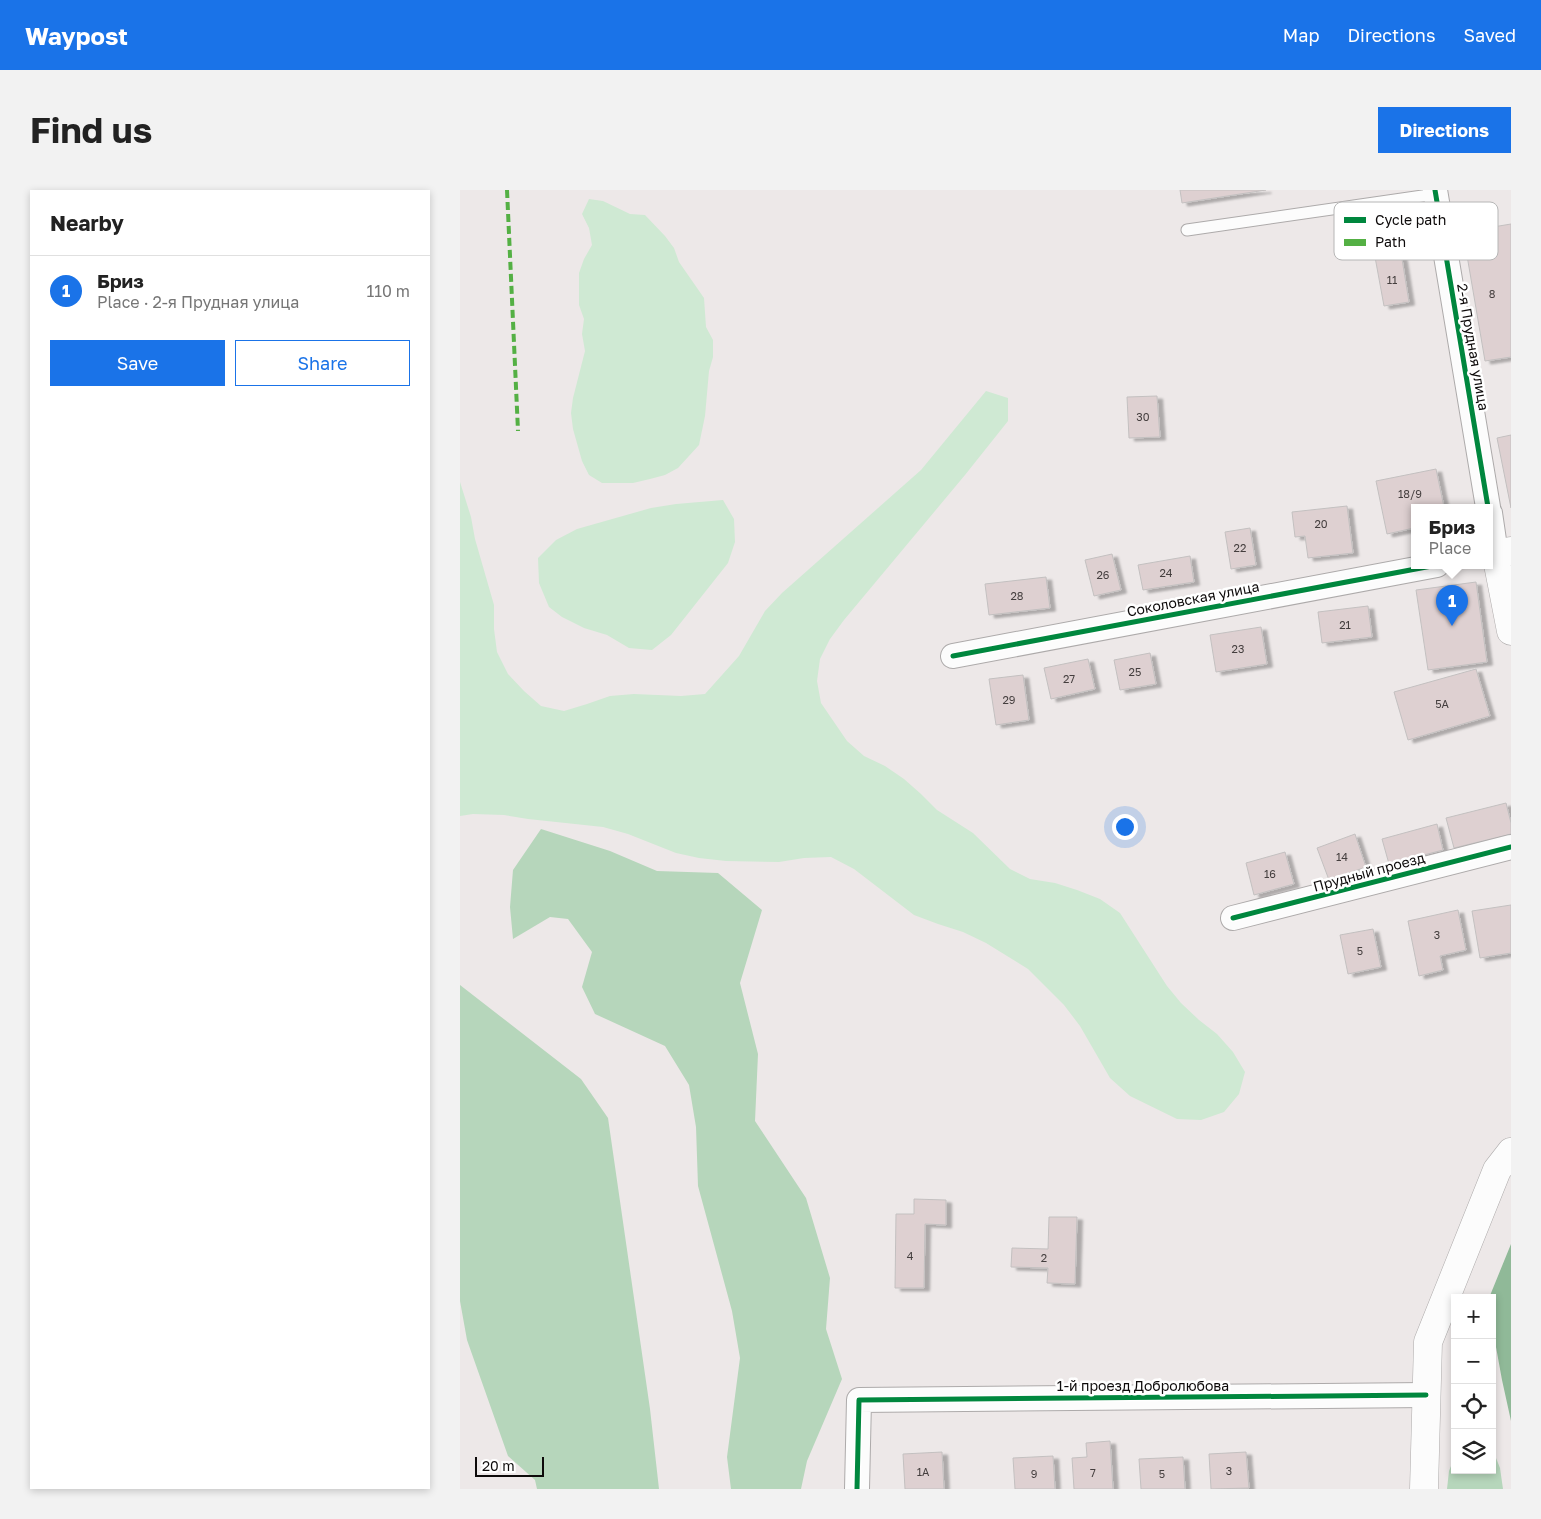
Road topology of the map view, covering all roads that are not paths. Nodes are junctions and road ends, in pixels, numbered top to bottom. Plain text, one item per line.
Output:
1 (1435, 192) edge
2 (1370, 202) edge
3 (1334, 207) edge
4 (1187, 230) dead end
5 (1446, 260) edge
6 (1487, 504) edge
7 (1493, 526) edge
8 (1499, 553) edge
9 (1416, 569) edge
10 (1511, 631) edge
11 (953, 656) dead end
12 (1511, 846) edge
13 (1234, 918) dead end
14 (1511, 1152) edge
15 (1426, 1395) junction
16 (857, 1489) edge
17 (1424, 1489) edge

1 - 2 lane
3 - 4 lane
5 - 6 street, 2-я Прудная улица
7 - 8 street
8 - 10 street
9 - 11 street, Соколовская улица
12 - 13 street, Прудный проезд
14 - 15 street
15 - 16 street, 1-й проезд Добролюбова
15 - 17 street

